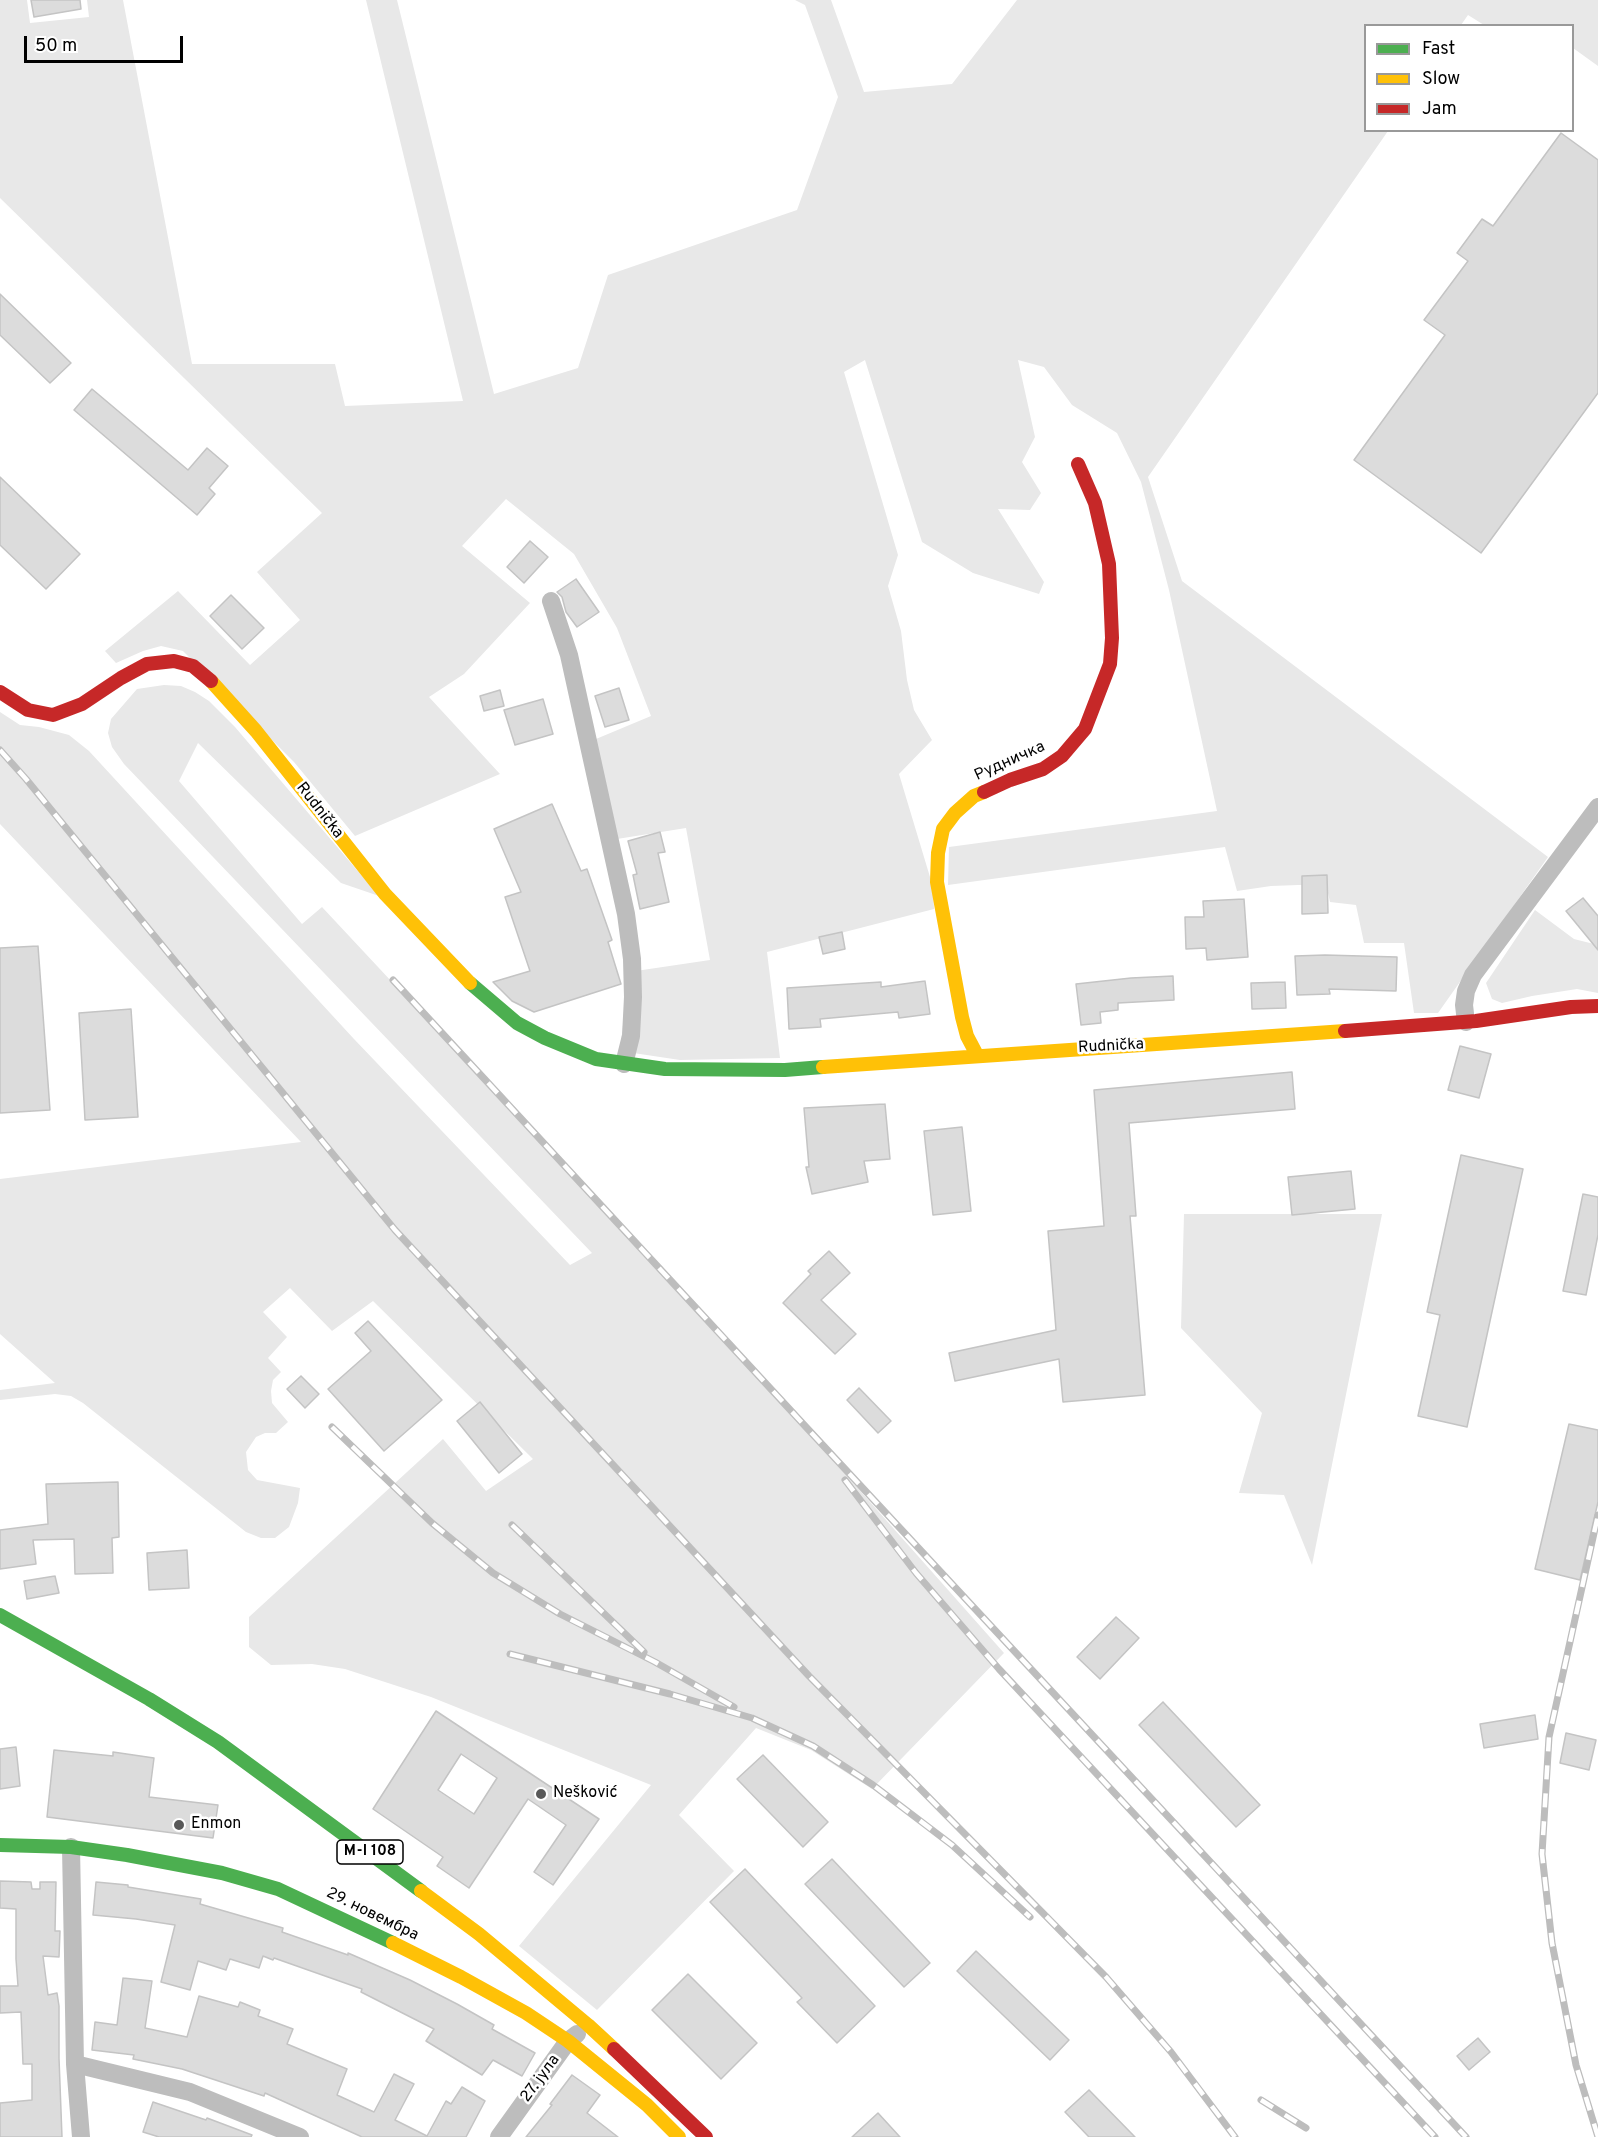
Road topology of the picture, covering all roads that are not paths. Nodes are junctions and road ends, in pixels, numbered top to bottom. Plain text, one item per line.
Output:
1 (1078, 464) dead end
2 (551, 602) dead end
3 (0, 692) edge
4 (1598, 807) edge
5 (1598, 1006) edge
6 (1466, 1022) junction
7 (976, 1055) junction
8 (624, 1064) junction
9 (0, 1615) edge
10 (0, 1845) edge
11 (71, 1847) junction
12 (588, 2025) junction
13 (568, 2041) junction
14 (75, 2064) junction
15 (81, 2137) edge
16 (300, 2137) edge
17 (499, 2137) edge
18 (679, 2137) edge
19 (706, 2137) edge

1 - 7 street, Рудничка
2 - 8 street
3 - 8 street, Rudnička
4 - 6 street
5 - 6 street, Rudnička
6 - 7 street, Rudnička
7 - 8 street, Rudnička
9 - 12 street, M-I 108
10 - 11 street, 29. новембра
11 - 13 street, 29. новембра
11 - 14 street
12 - 13 street, 27. јула
12 - 19 street, M-I 108
13 - 17 street, 27. јула
13 - 18 street, 29. новембра
14 - 15 street
14 - 16 street

